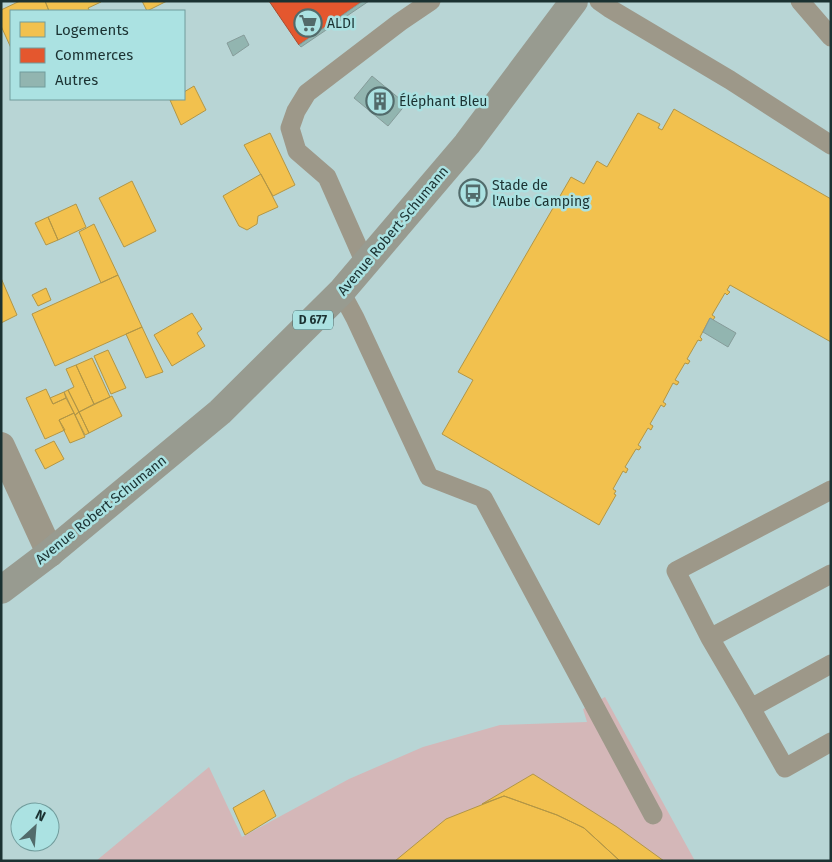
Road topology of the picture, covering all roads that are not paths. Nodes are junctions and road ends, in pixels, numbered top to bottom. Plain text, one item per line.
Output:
1 (431, 1) edge
2 (574, 1) edge
3 (599, 1) edge
4 (800, 1) edge
5 (831, 37) edge
6 (831, 146) edge
7 (366, 263) junction
8 (341, 292) junction
9 (1, 446) edge
10 (831, 490) edge
11 (50, 553) junction
12 (831, 574) edge
13 (1, 590) edge
14 (710, 638) junction
15 (831, 664) edge
16 (751, 708) junction
17 (831, 742) edge
18 (653, 815) dead end

1 - 7 lane
2 - 7 main road, Avenue Robert Schumann / D 677
3 - 6 lane
4 - 5 lane
7 - 8 main road, Avenue Robert Schumann / D 677
8 - 11 main road, Avenue Robert Schumann / D 677
8 - 18 lane
9 - 11 street
10 - 14 lane
11 - 13 main road, Avenue Robert Schumann / D 677
12 - 14 lane
14 - 16 lane
15 - 16 lane
16 - 17 lane

